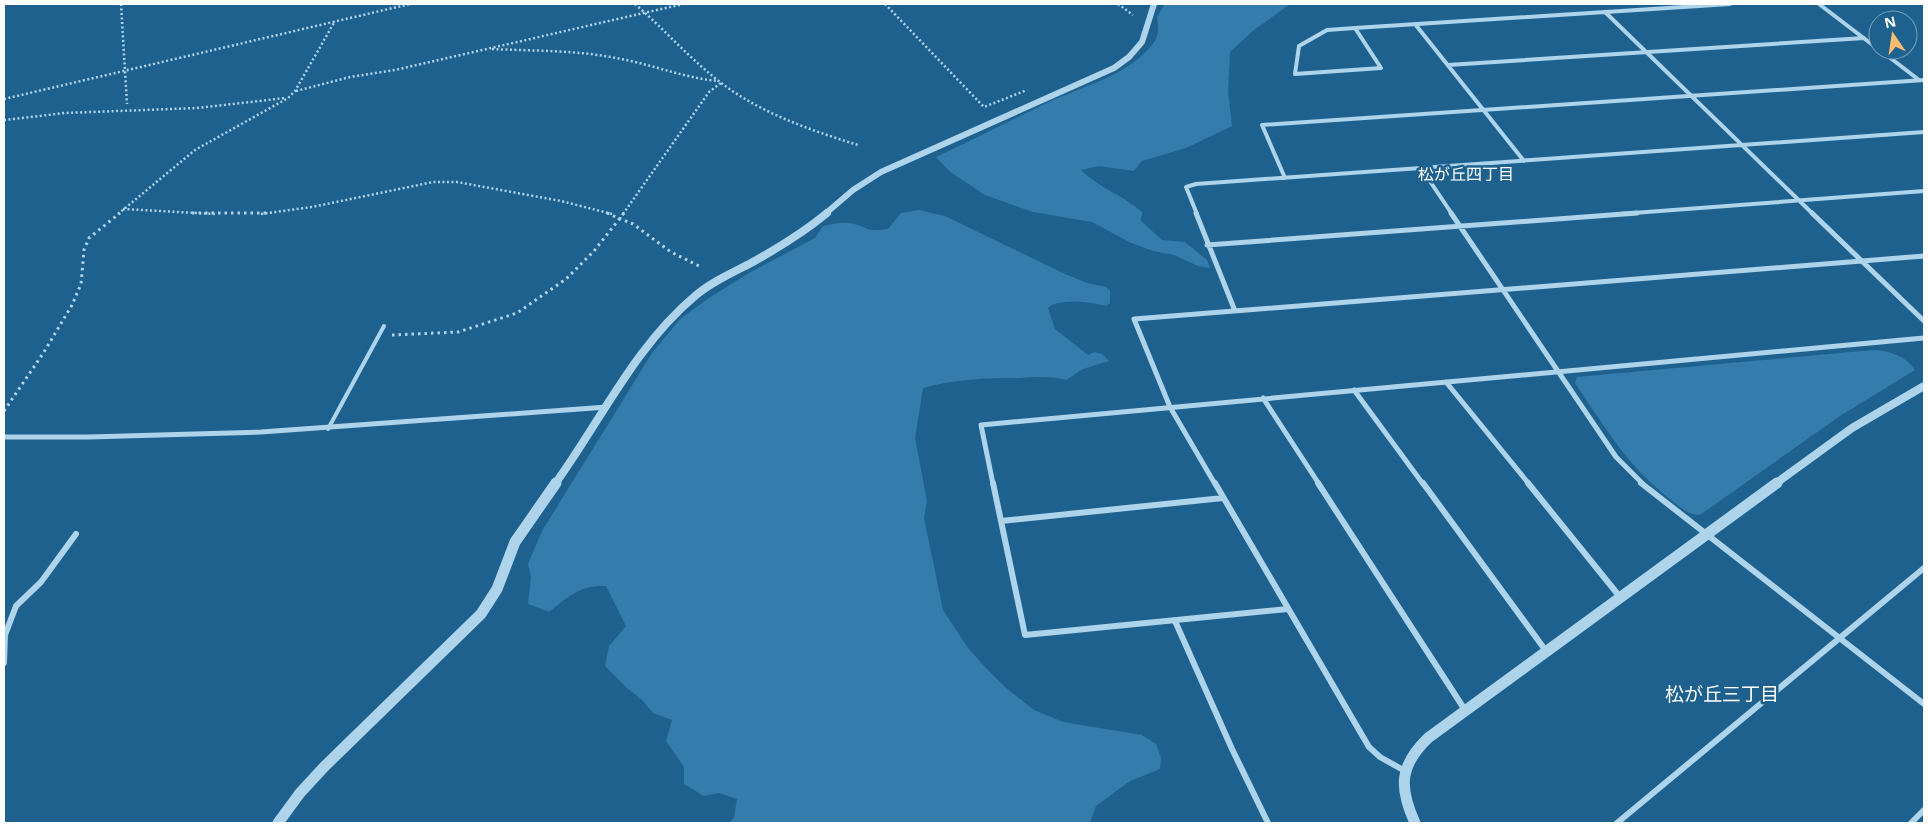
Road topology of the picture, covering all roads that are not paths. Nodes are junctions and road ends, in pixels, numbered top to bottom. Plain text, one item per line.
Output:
1 (1154, 4) edge
2 (1730, 4) edge
3 (1819, 4) edge
4 (1605, 12) junction
5 (1416, 24) junction
6 (1355, 28) junction
7 (1864, 38) junction
8 (1868, 41) edge
9 (1646, 51) junction
10 (1894, 60) edge
11 (1448, 65) junction
12 (1922, 80) edge
13 (1692, 96) junction
14 (1484, 110) junction
15 (1924, 132) edge
16 (1742, 145) junction
17 (1524, 161) junction
18 (1421, 168) junction
19 (1284, 178) junction
20 (1924, 191) edge
21 (1800, 200) junction
22 (1460, 226) junction
23 (1207, 245) junction
24 (1924, 256) edge
25 (1862, 261) junction
26 (1503, 289) junction
27 (1235, 311) junction
28 (1924, 321) edge
29 (384, 326) dead end
30 (1924, 338) edge
31 (1559, 371) junction
32 (1446, 382) junction
33 (1924, 386) edge
34 (1354, 390) junction
35 (1263, 398) junction
36 (607, 407) junction
37 (1170, 407) junction
38 (328, 428) junction
39 (4, 437) edge
40 (1223, 498) junction
41 (1001, 522) junction
42 (76, 534) dead end
43 (1706, 536) junction
44 (1924, 568) edge
45 (1621, 598) junction
46 (1288, 609) junction
47 (1175, 621) junction
48 (1839, 639) junction
49 (1546, 652) junction
50 (4, 663) edge
51 (1924, 704) edge
52 (1466, 710) junction
53 (1405, 771) junction
54 (1924, 810) edge
55 (278, 823) edge
56 (1268, 823) edge
57 (1415, 823) edge
58 (1617, 823) edge
59 (1911, 823) edge

1 - 36 street
2 - 4 street
3 - 7 street
4 - 5 street
4 - 9 street
5 - 6 street
5 - 11 street
6 - 6 street
7 - 8 street
7 - 9 street
9 - 11 street
9 - 13 street
10 - 12 street
11 - 14 street
12 - 13 street
13 - 14 street
13 - 16 street
14 - 17 street
14 - 19 street
15 - 16 street
16 - 17 street
16 - 21 street
17 - 18 street
18 - 19 street
18 - 22 street
19 - 23 street
20 - 21 street
21 - 22 street
21 - 25 street
22 - 23 street
22 - 26 street
23 - 27 street
24 - 25 street
25 - 26 street
25 - 28 street
26 - 27 street
26 - 31 street
27 - 37 street
29 - 38 lane
30 - 31 street
31 - 32 street
31 - 43 street
32 - 34 street
32 - 45 street
33 - 43 street
34 - 35 street
34 - 49 street
35 - 37 street
35 - 52 street
36 - 38 street
36 - 55 street
37 - 40 street
37 - 41 street
38 - 39 street
40 - 41 street
40 - 46 street
41 - 47 street
42 - 50 street
43 - 45 street
43 - 48 street
44 - 48 street
45 - 49 street
46 - 47 street
46 - 53 street
47 - 56 street
48 - 51 street
48 - 58 street
49 - 52 street
52 - 53 street
53 - 57 street
54 - 59 street

